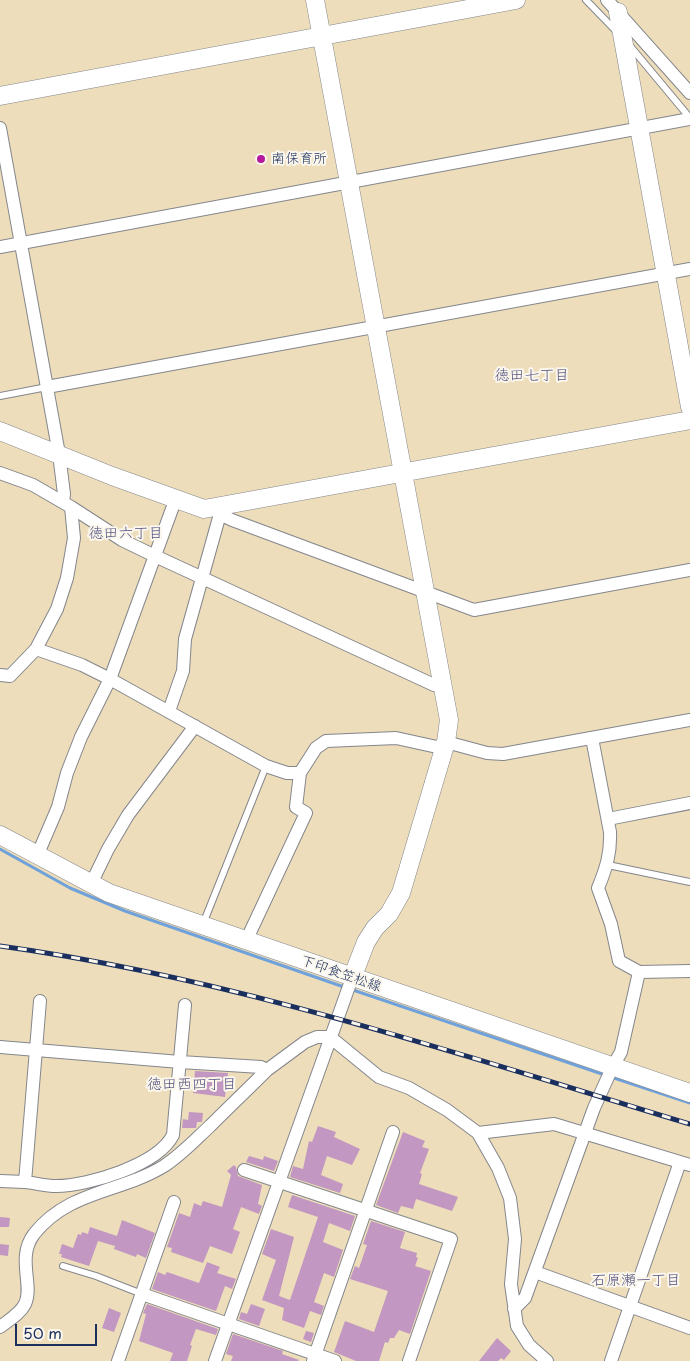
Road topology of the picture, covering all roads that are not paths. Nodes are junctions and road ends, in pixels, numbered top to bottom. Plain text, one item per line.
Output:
1 (315, 0) edge
2 (516, 0) edge
3 (586, 0) edge
4 (612, 6) edge
5 (322, 36) junction
6 (622, 37) junction
7 (690, 93) edge
8 (0, 96) edge
9 (690, 119) edge
10 (0, 128) edge
11 (639, 128) junction
12 (349, 182) junction
13 (21, 243) junction
14 (0, 247) edge
15 (690, 269) edge
16 (666, 274) junction
17 (376, 328) junction
18 (47, 387) junction
19 (0, 396) edge
20 (690, 406) edge
21 (690, 420) edge
22 (0, 432) edge
23 (59, 454) junction
24 (0, 473) edge
25 (403, 474) junction
26 (176, 498) junction
27 (67, 504) junction
28 (219, 510) junction
29 (155, 556) junction
30 (690, 570) edge
31 (201, 578) junction
32 (426, 592) junction
33 (36, 649) junction
34 (0, 675) edge
35 (110, 679) junction
36 (443, 685) junction
37 (169, 711) junction
38 (690, 720) edge
39 (195, 726) junction
40 (592, 738) junction
41 (446, 742) junction
42 (266, 766) junction
43 (300, 774) junction
44 (690, 803) edge
45 (608, 819) junction
46 (0, 835) edge
47 (37, 856) junction
48 (608, 865) junction
49 (690, 882) edge
50 (91, 884) junction
51 (202, 926) junction
52 (246, 941) junction
53 (690, 971) edge
54 (639, 972) junction
55 (351, 980) junction
56 (40, 1000) dead end
57 (185, 1005) dead end
58 (330, 1038) junction
59 (0, 1047) edge
60 (36, 1050) junction
61 (180, 1062) junction
62 (268, 1070) junction
63 (611, 1070) junction
64 (690, 1093) edge
65 (393, 1132) dead end
66 (585, 1132) junction
67 (478, 1133) junction
68 (685, 1164) edge
69 (244, 1170) dead end
70 (0, 1180) edge
71 (279, 1181) junction
72 (25, 1182) junction
73 (174, 1202) dead end
74 (364, 1210) junction
75 (63, 1266) dead end
76 (535, 1272) junction
77 (142, 1294) junction
78 (631, 1307) junction
79 (514, 1308) junction
80 (228, 1323) junction
81 (0, 1327) edge
82 (690, 1328) edge
83 (315, 1358) edge
84 (118, 1361) edge
85 (215, 1361) edge
86 (335, 1361) edge
87 (409, 1361) edge
88 (548, 1361) edge
89 (612, 1361) edge

1 - 5 street
2 - 5 street
3 - 6 lane
4 - 6 street
4 - 7 street
5 - 8 street
5 - 12 street
6 - 9 lane
6 - 11 street
9 - 11 street
10 - 13 street
11 - 12 street
11 - 16 street
12 - 13 street
12 - 17 street
13 - 14 street
13 - 18 street
15 - 16 street
16 - 17 street
16 - 20 street
17 - 18 street
17 - 25 street
18 - 19 lane
18 - 23 street
21 - 25 street
22 - 23 street
23 - 26 street
23 - 27 street
24 - 27 street
25 - 28 street
25 - 32 street
26 - 28 street
26 - 29 street
27 - 29 street
27 - 33 street
28 - 31 street
28 - 32 street
29 - 31 street
29 - 35 street
30 - 32 street
31 - 36 street
31 - 37 street
32 - 36 street
33 - 34 street
33 - 35 street
35 - 37 street
35 - 47 street
36 - 41 street
37 - 39 street
38 - 40 street
39 - 42 street
39 - 50 street
40 - 41 street
40 - 45 street
41 - 43 street
41 - 55 street
42 - 43 street
42 - 51 lane
43 - 52 street
44 - 45 street
45 - 48 street
46 - 47 street, 下印食笠松線
47 - 50 street, 下印食笠松線
48 - 49 lane
48 - 54 street
50 - 51 street, 下印食笠松線
51 - 52 street, 下印食笠松線
52 - 55 street, 下印食笠松線
53 - 54 street
54 - 63 street
55 - 58 street
55 - 63 street, 下印食笠松線
56 - 60 street
57 - 61 street
58 - 62 street
58 - 67 street
58 - 71 street
59 - 60 street
60 - 61 street
60 - 72 street
61 - 62 street
61 - 72 street
62 - 81 street
63 - 64 street, 下印食笠松線
63 - 66 street
65 - 74 street
66 - 67 street
66 - 68 street
66 - 76 street
67 - 79 street
68 - 78 street
69 - 71 street
70 - 72 street
71 - 74 street
71 - 80 street
73 - 77 street
74 - 83 street
74 - 87 street
75 - 77 lane
76 - 78 street
76 - 79 street
77 - 80 street
77 - 84 street
78 - 82 street
78 - 89 street
79 - 88 street
80 - 83 street
80 - 85 street
83 - 86 street

